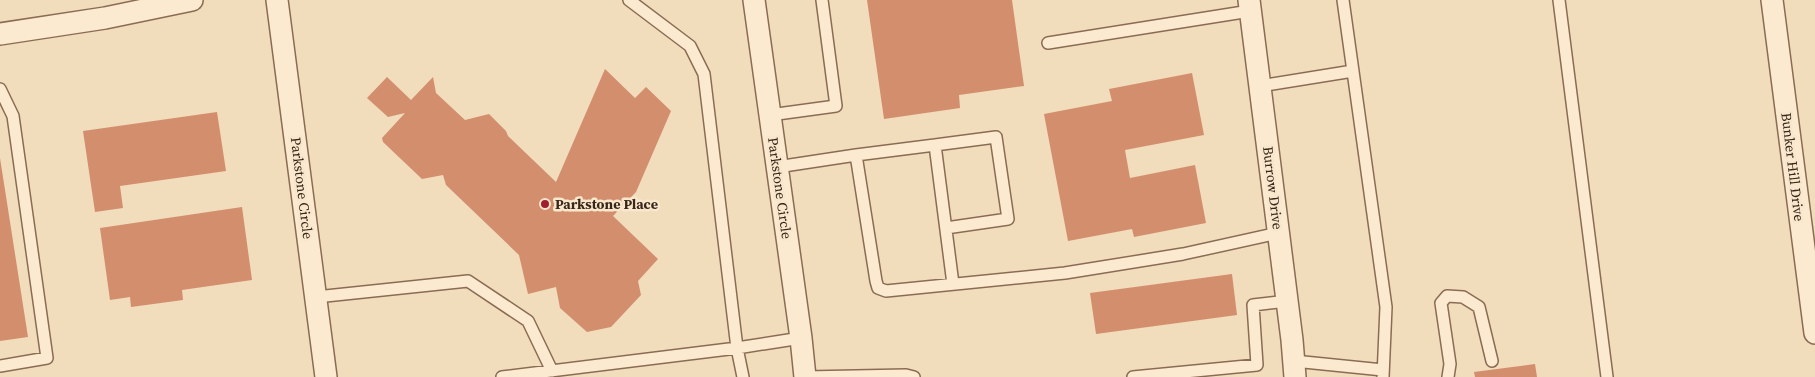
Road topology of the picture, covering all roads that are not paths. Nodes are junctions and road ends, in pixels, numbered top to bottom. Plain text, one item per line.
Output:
1 (188, 0) edge
2 (277, 0) edge
3 (629, 0) edge
4 (754, 0) edge
5 (822, 0) edge
6 (1343, 0) edge
7 (1559, 0) edge
8 (1772, 0) edge
9 (1249, 5) edge
10 (0, 34) edge
11 (1048, 43) dead end
12 (1353, 71) junction
13 (1260, 86) junction
14 (0, 89) edge
15 (770, 115) junction
16 (935, 146) junction
17 (856, 155) junction
18 (778, 167) junction
19 (946, 228) junction
20 (1278, 233) junction
21 (1810, 262) edge
22 (953, 284) junction
23 (316, 297) junction
24 (1287, 301) junction
25 (1815, 333) edge
26 (801, 338) junction
27 (737, 348) junction
28 (1492, 361) dead end
29 (0, 366) edge
30 (1295, 369) edge
31 (552, 371) junction
32 (1383, 374) edge
33 (326, 377) edge
34 (502, 377) edge
35 (743, 377) edge
36 (805, 377) edge
37 (914, 377) edge
38 (1133, 377) edge
39 (1448, 377) edge
40 (1607, 377) edge

1 - 10 street
2 - 23 street, Parkstone Circle
3 - 27 lane
4 - 15 street, Parkstone Circle
5 - 15 lane
6 - 12 lane
7 - 40 lane
8 - 21 street, Bunker Hill Drive
9 - 11 lane
9 - 13 street, Burrow Drive
12 - 13 lane
12 - 32 lane
13 - 20 street, Burrow Drive
14 - 29 lane
15 - 18 street, Parkstone Circle
16 - 17 lane
16 - 19 lane
16 - 19 lane
17 - 18 lane
17 - 22 lane
18 - 26 street, Parkstone Circle
19 - 22 lane
20 - 22 lane
20 - 24 street, Burrow Drive
21 - 25 street, Bunker Hill Drive
23 - 31 lane
23 - 33 street, Parkstone Circle
24 - 30 street, Burrow Drive
24 - 38 lane
26 - 27 lane
26 - 36 street, Parkstone Circle
27 - 31 lane
27 - 35 lane
28 - 39 lane
30 - 32 lane
31 - 34 lane
36 - 37 lane

